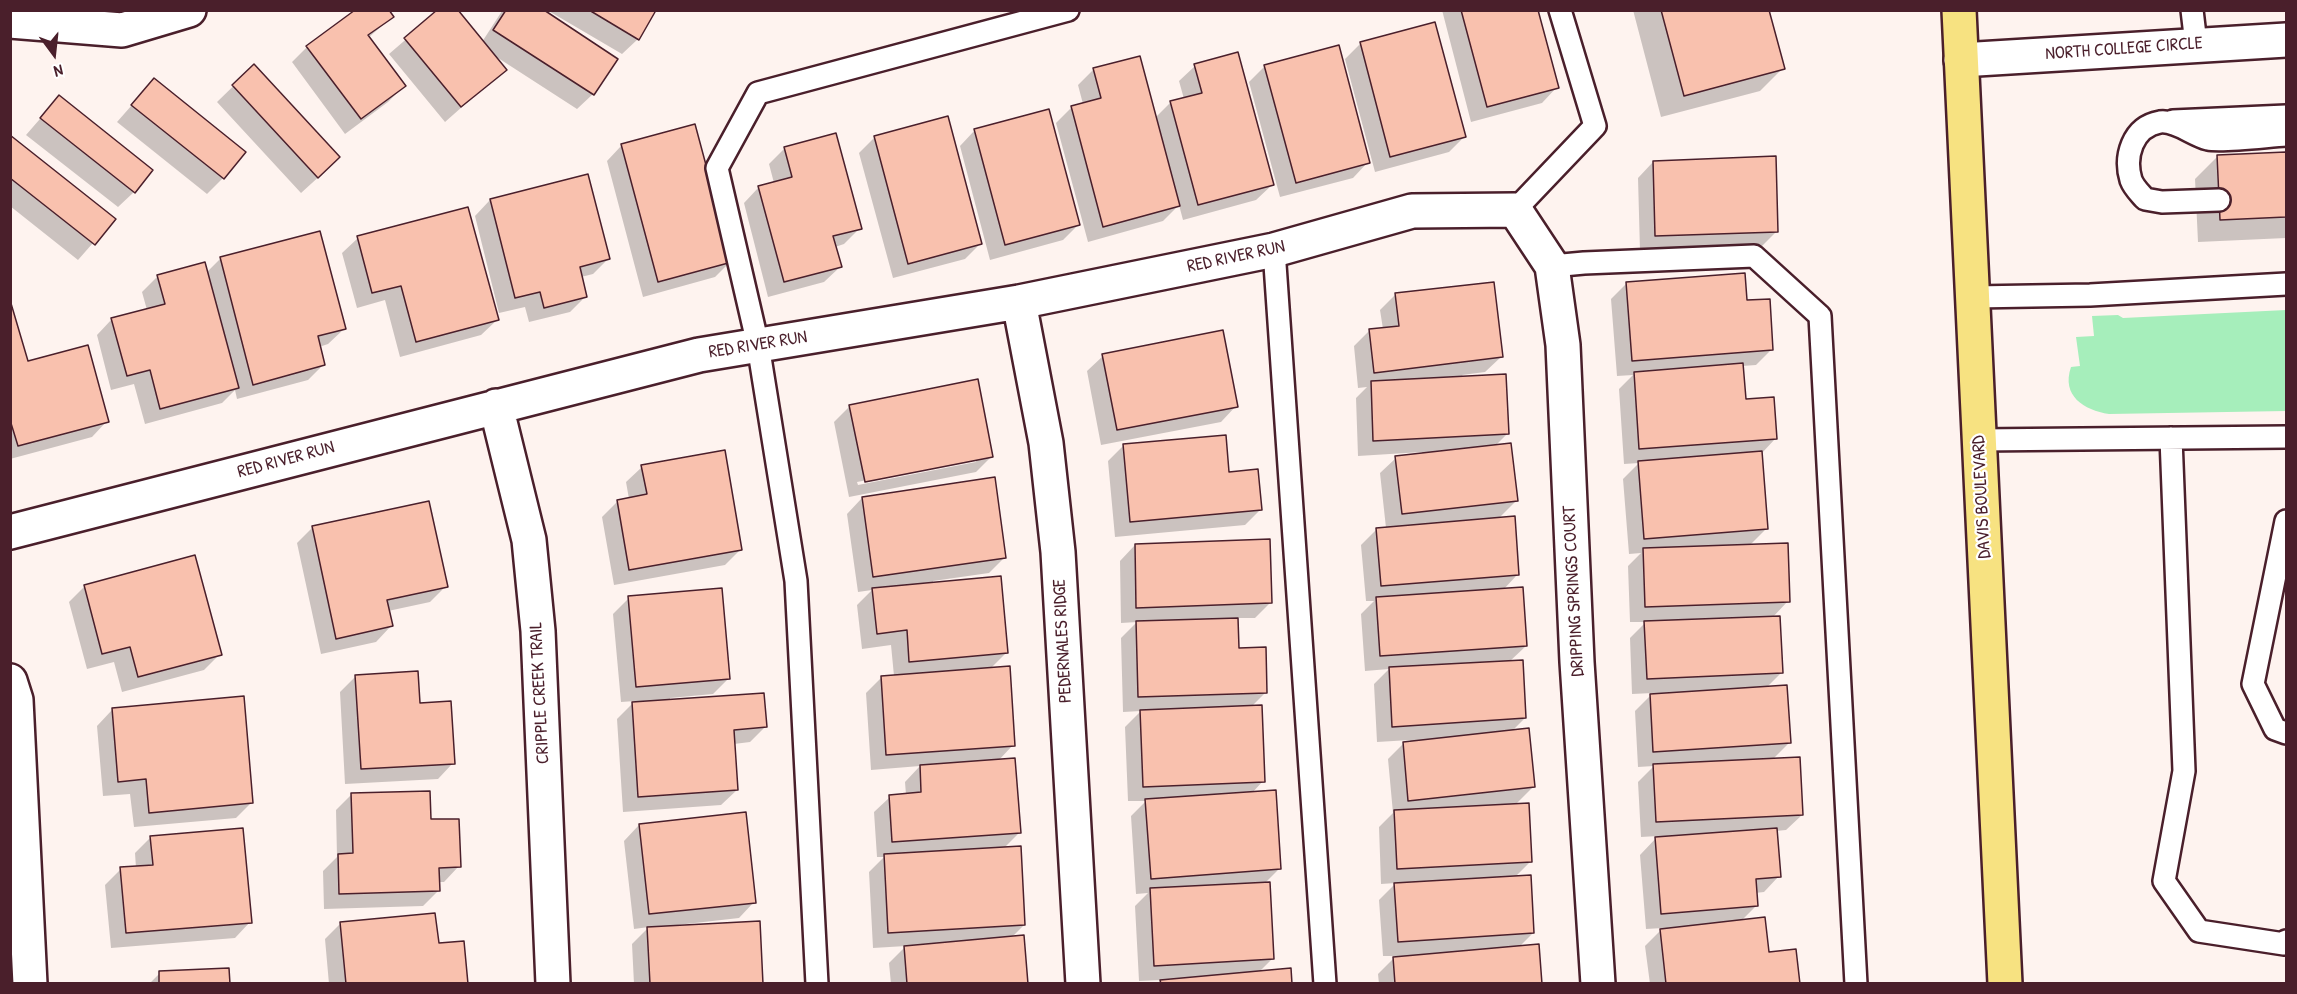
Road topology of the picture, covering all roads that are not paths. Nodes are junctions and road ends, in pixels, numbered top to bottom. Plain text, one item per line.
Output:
1 (189, 10) edge
2 (1068, 10) edge
3 (1560, 10) edge
4 (1959, 10) edge
5 (2192, 10) edge
6 (10, 21) edge
7 (2286, 40) edge
8 (2196, 44) junction
9 (1961, 60) junction
10 (2286, 116) edge
11 (2169, 122) junction
12 (2286, 135) edge
13 (2219, 200) dead end
14 (1515, 210) junction
15 (1274, 250) junction
16 (1552, 266) junction
17 (2286, 284) edge
18 (1974, 297) junction
19 (1018, 302) junction
20 (758, 345) junction
21 (496, 406) junction
22 (2286, 437) edge
23 (2171, 438) junction
24 (1979, 440) junction
25 (2286, 521) edge
26 (10, 532) edge
27 (10, 681) edge
28 (2286, 733) edge
29 (2286, 941) edge
30 (30, 984) edge
31 (553, 984) edge
32 (817, 984) edge
33 (1083, 984) edge
34 (1325, 984) edge
35 (1598, 984) edge
36 (1856, 984) edge
37 (2005, 984) edge

1 - 6 street
2 - 20 lane
3 - 14 lane
4 - 9 main road, DAVIS BOULEVARD
5 - 8 lane
7 - 8 street, NORTH COLLEGE CIRCLE
8 - 9 street, NORTH COLLEGE CIRCLE
9 - 18 main road, DAVIS BOULEVARD
10 - 11 lane
11 - 12 lane
11 - 13 lane
14 - 15 street, RED RIVER RUN
14 - 16 street, DRIPPING SPRINGS COURT
15 - 19 street, RED RIVER RUN
15 - 34 lane
16 - 35 street, DRIPPING SPRINGS COURT
16 - 36 lane
17 - 18 lane
18 - 24 main road, DAVIS BOULEVARD
19 - 20 street, RED RIVER RUN
19 - 33 street, PEDERNALES RIDGE
20 - 21 street, RED RIVER RUN
20 - 32 lane
21 - 26 street, RED RIVER RUN
21 - 31 street, CRIPPLE CREEK TRAIL
22 - 23 lane
23 - 24 lane
23 - 29 lane
24 - 37 main road, DAVIS BOULEVARD
25 - 28 lane
27 - 30 street

